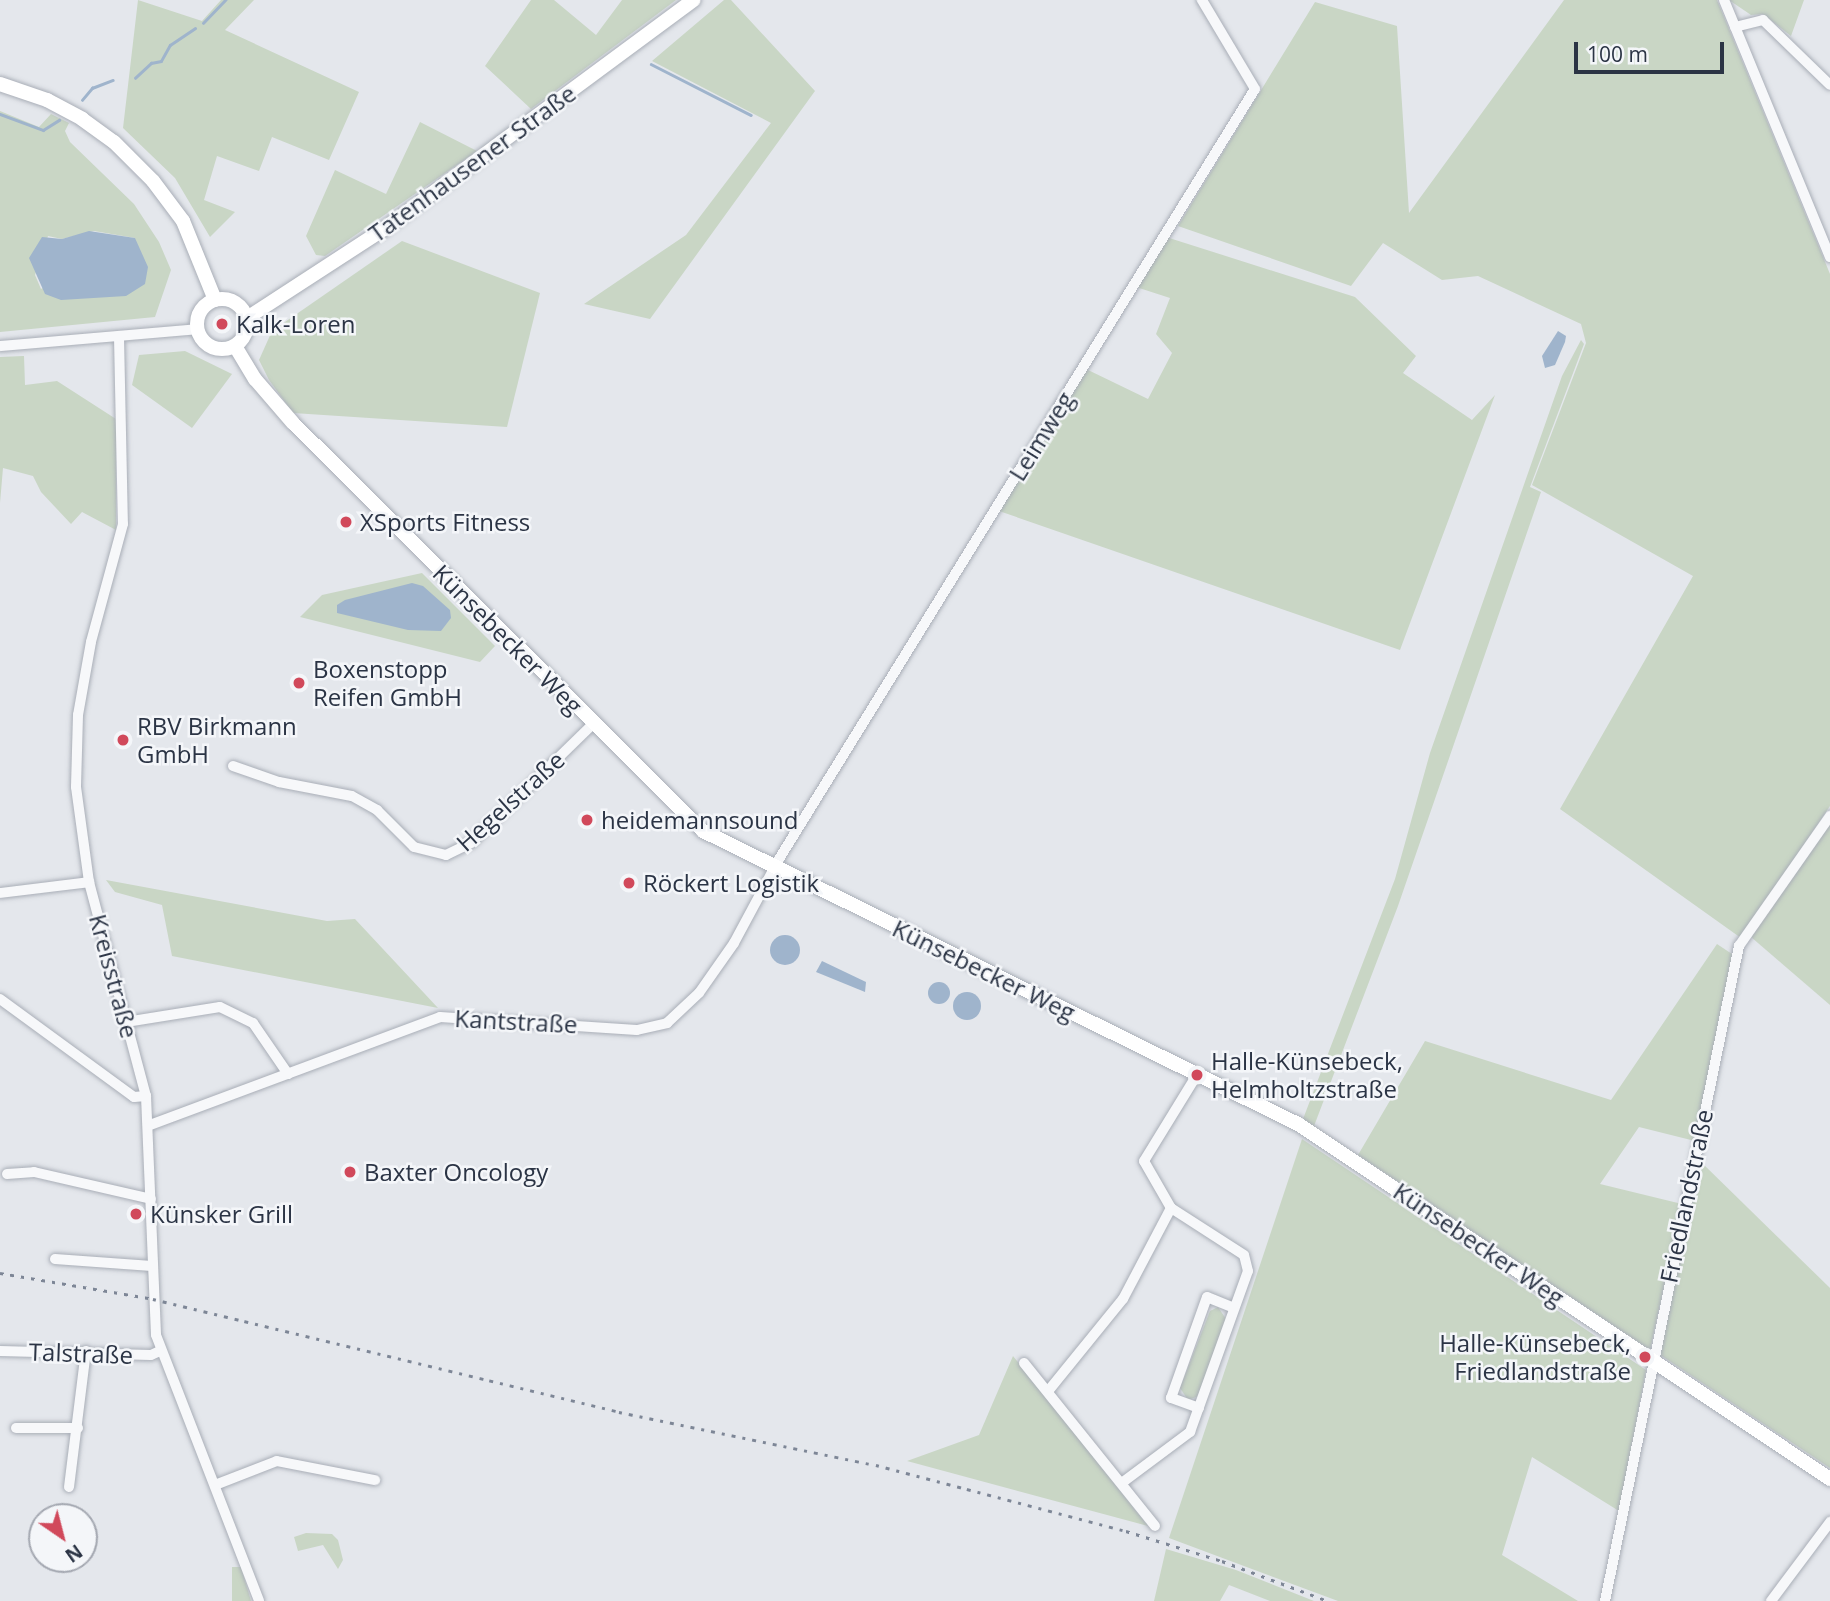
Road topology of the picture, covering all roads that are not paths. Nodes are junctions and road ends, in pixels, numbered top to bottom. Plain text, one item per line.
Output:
1 (693, 0) edge
2 (1724, 0) edge
3 (1202, 1) edge
4 (1735, 27) junction
5 (0, 84) edge
6 (1830, 85) edge
7 (1830, 257) edge
8 (215, 300) junction
9 (247, 318) junction
10 (197, 329) junction
11 (119, 337) junction
12 (0, 346) edge
13 (235, 346) junction
14 (593, 724) junction
15 (233, 766) dead end
16 (1830, 816) edge
17 (775, 868) junction
18 (89, 882) junction
19 (0, 893) edge
20 (0, 999) edge
21 (126, 1022) junction
22 (288, 1074) junction
23 (1197, 1075) junction
24 (146, 1096) junction
25 (150, 1125) junction
26 (6, 1174) dead end
27 (151, 1199) junction
28 (1171, 1208) junction
29 (55, 1259) dead end
30 (152, 1266) junction
31 (1234, 1308) junction
32 (0, 1351) edge
33 (160, 1351) junction
34 (86, 1352) junction
35 (1653, 1361) junction
36 (1024, 1363) dead end
37 (1049, 1390) junction
38 (1199, 1408) junction
39 (78, 1428) junction
40 (16, 1429) dead end
41 (1830, 1479) edge
42 (375, 1480) dead end
43 (1123, 1482) junction
44 (215, 1485) junction
45 (69, 1487) dead end
46 (1830, 1522) edge
47 (1155, 1527) dead end
48 (259, 1601) edge
49 (1605, 1601) edge
50 (1771, 1601) edge

1 - 9 street, Tatenhausener Straße
2 - 4 street
3 - 17 street, Leimweg
4 - 6 street
4 - 7 street
5 - 8 street
8 - 9 street
8 - 10 street
9 - 13 street
10 - 11 street
10 - 13 street
11 - 12 street
11 - 18 street, Kreisstraße
13 - 14 street, Künsebecker Weg
14 - 15 street, Hegelstraße
14 - 17 street, Künsebecker Weg
16 - 35 street, Friedlandstraße
17 - 22 street, Kantstraße
17 - 23 street, Künsebecker Weg
18 - 19 street
18 - 21 street, Kreisstraße
20 - 24 street
21 - 22 street
21 - 24 street, Kreisstraße
22 - 25 street, Kantstraße
23 - 28 street
23 - 35 street, Künsebecker Weg
24 - 25 street, Kreisstraße
25 - 27 street, Kreisstraße
26 - 27 street
27 - 30 street, Kreisstraße
28 - 31 street
28 - 37 street
29 - 30 street
30 - 33 street, Kreisstraße
31 - 38 street
31 - 38 street
32 - 34 street, Talstraße
33 - 34 street, Talstraße
33 - 44 street, Kreisstraße
34 - 39 street
35 - 41 street, Künsebecker Weg
35 - 49 street, Friedlandstraße
36 - 37 street
37 - 43 street
38 - 43 street
39 - 40 street
39 - 45 street
42 - 44 street
43 - 47 street
44 - 48 street, Kreisstraße
46 - 50 street

